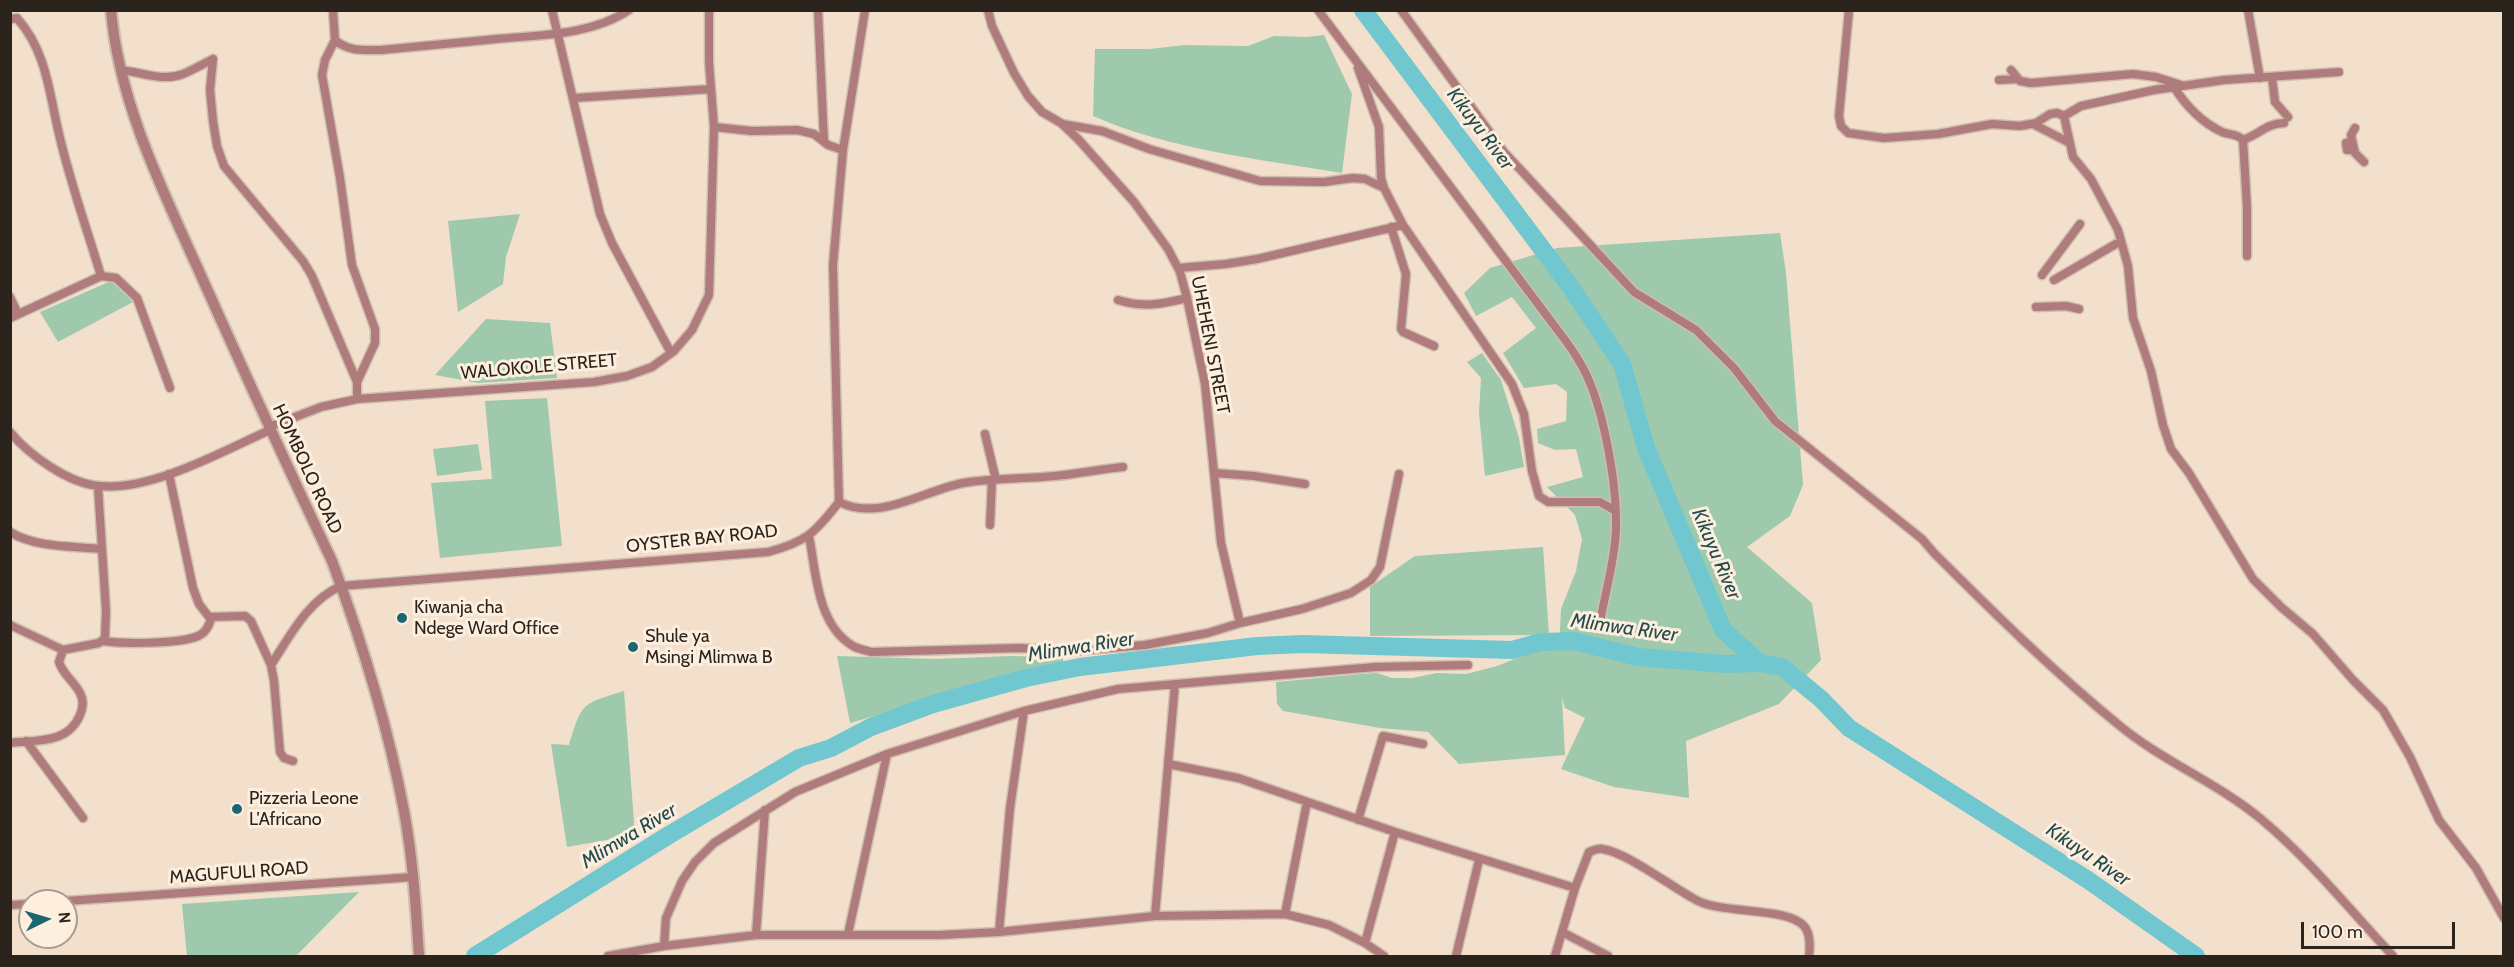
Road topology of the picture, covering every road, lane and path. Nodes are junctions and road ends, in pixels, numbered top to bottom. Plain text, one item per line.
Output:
1 (111, 10) edge
2 (333, 10) edge
3 (552, 10) edge
4 (629, 10) edge
5 (709, 10) edge
6 (818, 10) edge
7 (865, 10) edge
8 (988, 10) edge
9 (1318, 10) edge
10 (1401, 10) edge
11 (1849, 10) edge
12 (2248, 10) edge
13 (10, 19) edge
14 (558, 33) junction
15 (335, 40) junction
16 (1354, 58) junction
17 (121, 70) junction
18 (2011, 70) dead end
19 (2339, 72) dead end
20 (2272, 77) junction
21 (2260, 78) junction
22 (2018, 79) junction
23 (1999, 80) dead end
24 (2185, 86) junction
25 (2174, 87) junction
26 (711, 89) junction
27 (574, 98) junction
28 (2064, 116) junction
29 (1061, 123) junction
30 (2033, 124) junction
31 (714, 127) junction
32 (2243, 140) junction
33 (2352, 140) dead end
34 (824, 141) junction
35 (2068, 142) junction
36 (843, 150) junction
37 (2364, 162) dead end
38 (1384, 188) junction
39 (2080, 224) dead end
40 (1403, 225) junction
41 (1391, 227) junction
42 (2121, 241) junction
43 (2247, 256) dead end
44 (1178, 268) junction
45 (2042, 274) dead end
46 (101, 276) junction
47 (2054, 280) dead end
48 (10, 297) edge
49 (1187, 298) junction
50 (1118, 300) dead end
51 (2036, 307) dead end
52 (2079, 309) dead end
53 (14, 316) edge
54 (1434, 346) dead end
55 (671, 353) junction
56 (357, 382) junction
57 (170, 387) dead end
58 (357, 399) junction
59 (270, 429) junction
60 (10, 432) edge
61 (985, 434) dead end
62 (1123, 467) dead end
63 (1214, 473) junction
64 (169, 474) junction
65 (1399, 474) dead end
66 (994, 480) junction
67 (1305, 484) dead end
68 (98, 486) junction
69 (839, 502) junction
70 (1614, 510) junction
71 (990, 525) dead end
72 (10, 532) edge
73 (809, 536) junction
74 (102, 549) junction
75 (341, 586) junction
76 (212, 617) junction
77 (1240, 623) junction
78 (10, 625) edge
79 (1599, 628) dead end
80 (103, 641) junction
81 (63, 650) junction
82 (271, 665) junction
83 (1468, 665) dead end
84 (1175, 684) junction
85 (1024, 711) junction
86 (26, 741) junction
87 (10, 743) edge
88 (1423, 744) dead end
89 (887, 754) junction
90 (293, 761) dead end
91 (1168, 764) junction
92 (1307, 802) junction
93 (765, 810) junction
94 (83, 818) dead end
95 (1358, 820) junction
96 (1395, 832) junction
97 (1479, 860) junction
98 (414, 877) junction
99 (1575, 888) junction
100 (78, 900) edge
101 (1285, 914) junction
102 (1155, 916) junction
103 (2504, 918) edge
104 (999, 932) junction
105 (1562, 932) junction
106 (848, 934) junction
107 (756, 935) junction
108 (1365, 943) junction
109 (664, 946) junction
110 (419, 957) edge
111 (608, 957) edge
112 (1384, 957) edge
113 (1456, 957) edge
114 (1555, 957) edge
115 (1608, 957) edge
116 (1809, 957) edge
117 (2393, 957) edge

1 - 17 street, HOMBOLO ROAD
2 - 15 street
3 - 14 street
4 - 14 street
5 - 26 street, WALOKOLE STREET
6 - 34 street
7 - 36 street
8 - 29 street, UHEHENI STREET
9 - 16 street
10 - 117 street
11 - 30 street
12 - 21 street
13 - 46 street
14 - 15 street
14 - 27 street
15 - 56 street
16 - 38 street
16 - 70 street
17 - 56 street
17 - 59 street, HOMBOLO ROAD
18 - 22 street
19 - 20 street
20 - 21 street
20 - 32 street
21 - 24 street
22 - 23 street
22 - 24 street
24 - 25 street
25 - 28 street
25 - 32 street
26 - 27 street
26 - 31 street, WALOKOLE STREET
27 - 55 street
28 - 30 street
28 - 35 street
29 - 38 street
29 - 44 street, UHEHENI STREET
30 - 35 street
31 - 34 street
31 - 55 street, WALOKOLE STREET
32 - 43 street
33 - 37 street
34 - 36 street
35 - 42 street
36 - 69 street
38 - 40 street
39 - 45 street
40 - 41 street
40 - 70 street
41 - 44 street
41 - 54 street
42 - 47 street
42 - 103 street
44 - 49 street, UHEHENI STREET
46 - 53 street
46 - 57 street
48 - 53 street
49 - 50 street
49 - 63 street, UHEHENI STREET
51 - 52 street
55 - 58 street, WALOKOLE STREET
56 - 58 street
58 - 59 street, WALOKOLE STREET
59 - 64 street, WALOKOLE STREET
59 - 75 street, HOMBOLO ROAD
60 - 68 street
61 - 66 street
62 - 66 street
63 - 67 street
63 - 77 street, UHEHENI STREET
64 - 68 street, WALOKOLE STREET
64 - 76 street
65 - 77 street
66 - 69 street
66 - 71 street
68 - 74 street
69 - 73 street, OYSTER BAY ROAD
70 - 79 street
72 - 74 street
73 - 75 street, OYSTER BAY ROAD
73 - 77 street
74 - 80 street
75 - 82 street
75 - 98 street, HOMBOLO ROAD
76 - 80 street
76 - 82 street
78 - 81 street
80 - 81 street
81 - 86 street
82 - 90 street
83 - 84 street
84 - 85 street
84 - 91 street
85 - 89 street
85 - 104 street
86 - 87 street
86 - 94 street
88 - 95 street
89 - 93 street
89 - 106 street
91 - 92 street
91 - 102 street
92 - 95 street
92 - 101 street
93 - 107 street
93 - 109 street
95 - 96 street
96 - 97 street
96 - 108 street
97 - 99 street
97 - 113 street
98 - 100 street, MAGUFULI ROAD
98 - 110 street, HOMBOLO ROAD
99 - 105 street
99 - 116 street
101 - 102 street
101 - 108 street
102 - 104 street
104 - 106 street
105 - 114 street
105 - 115 street
106 - 107 street
107 - 109 street
108 - 112 street
109 - 111 street

